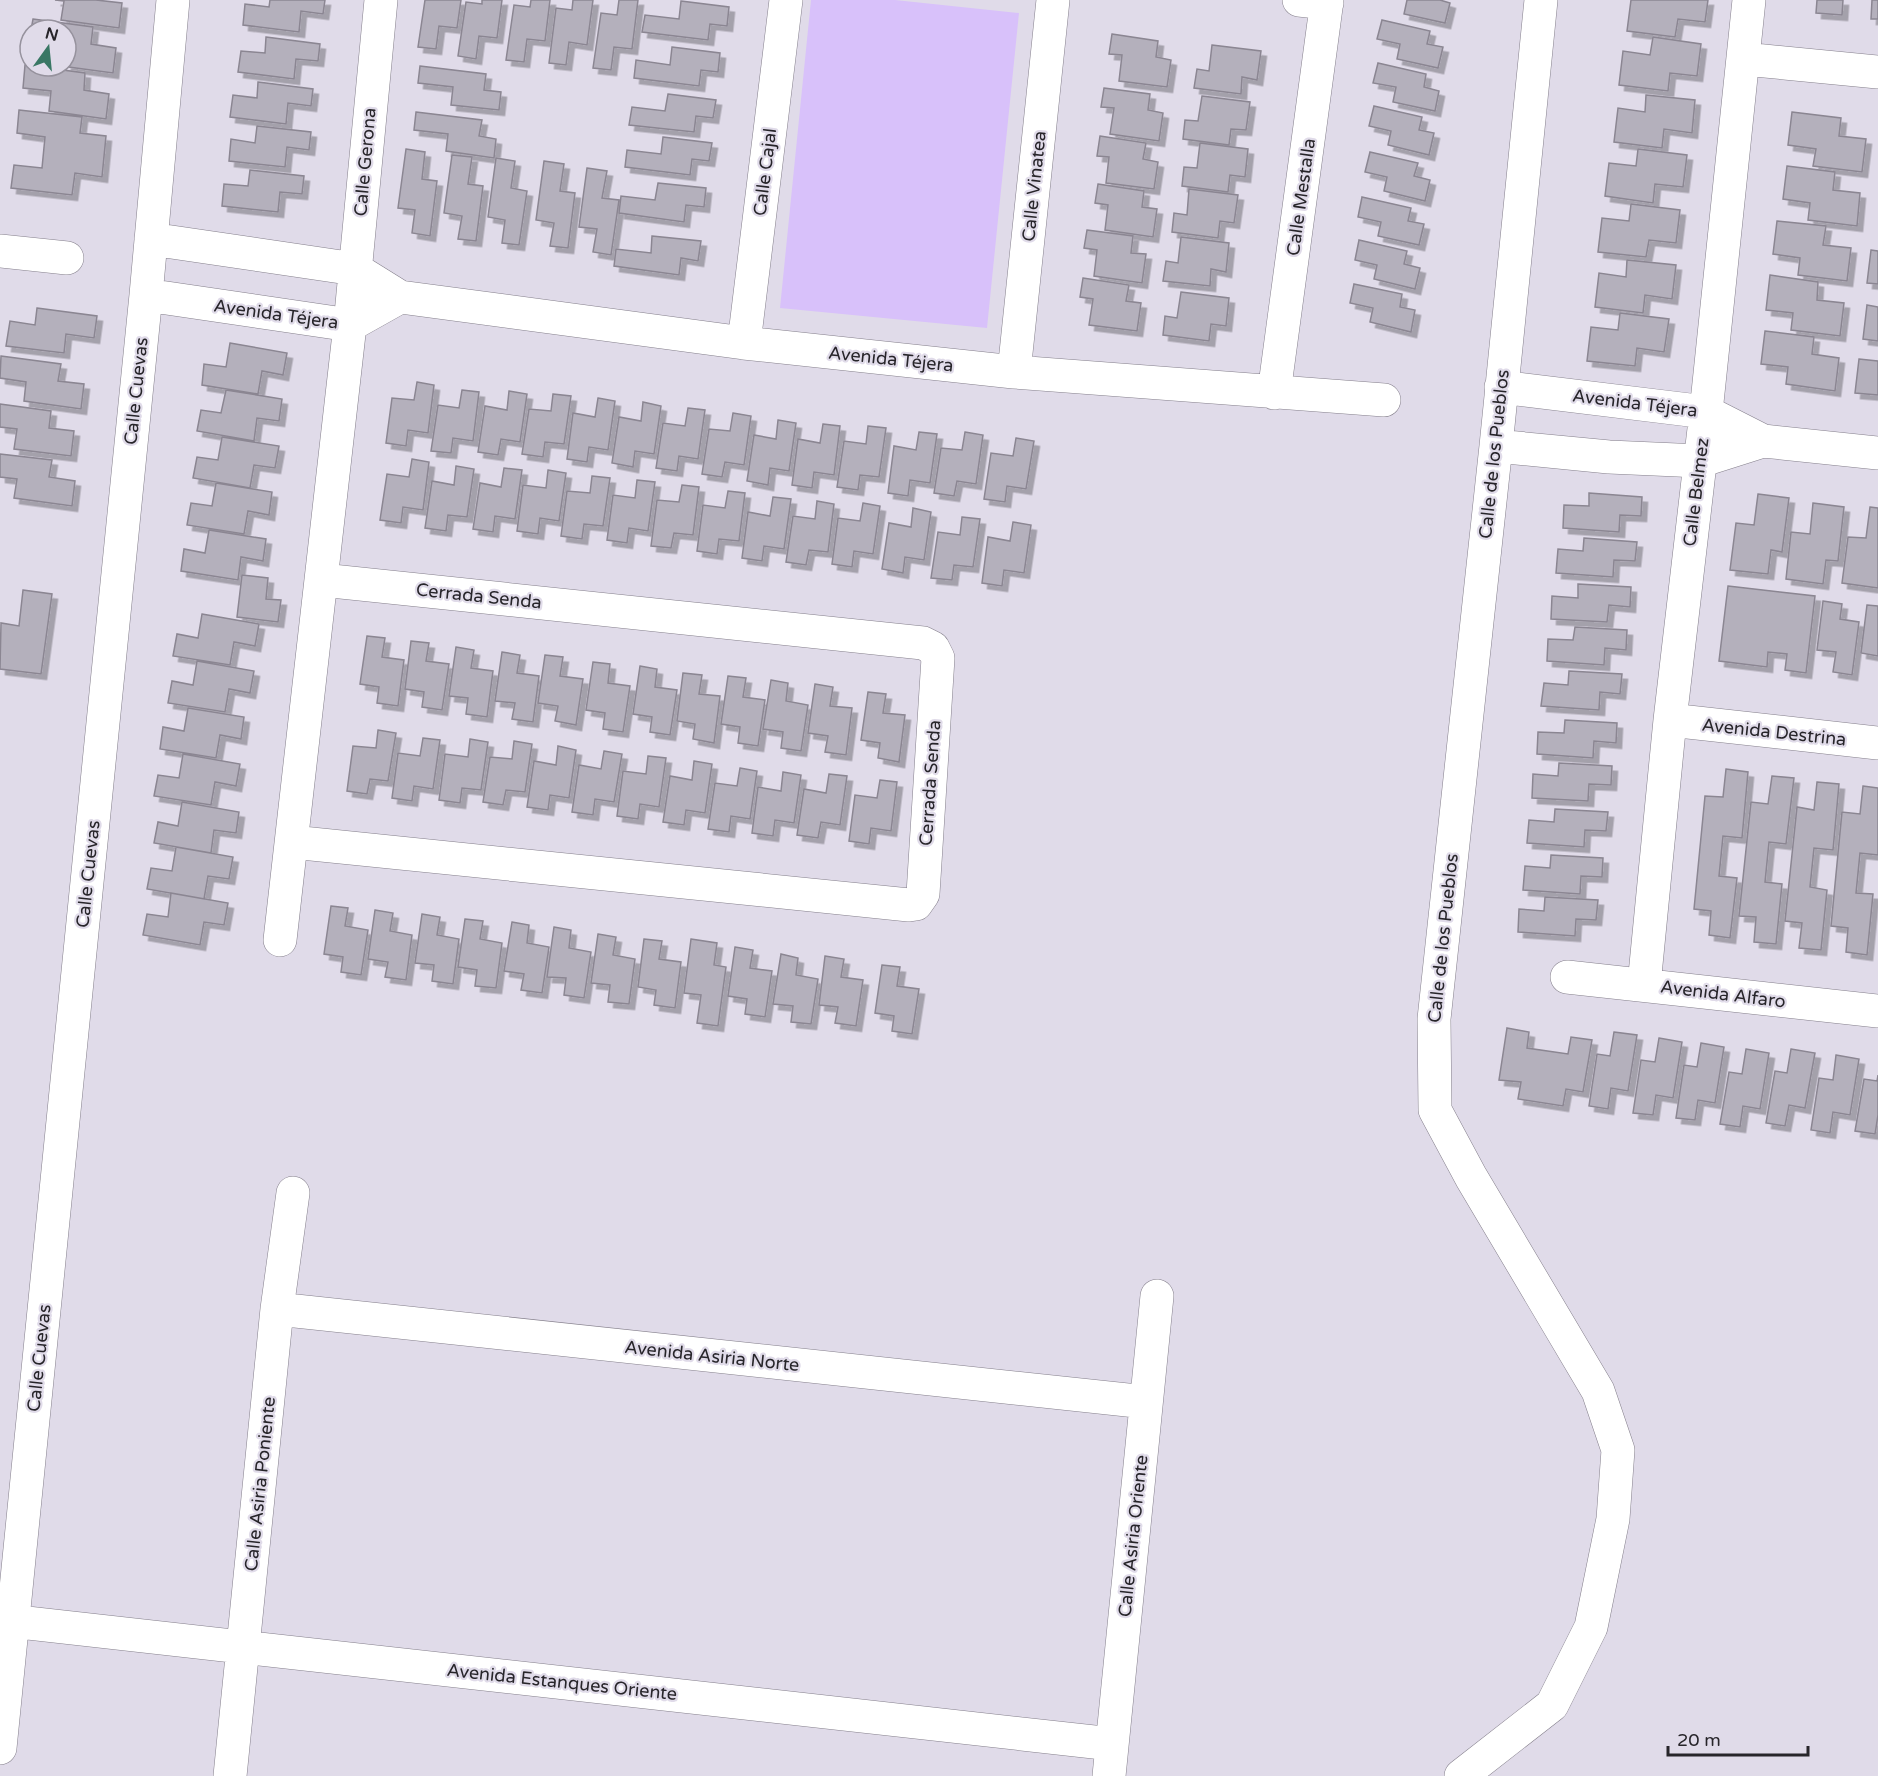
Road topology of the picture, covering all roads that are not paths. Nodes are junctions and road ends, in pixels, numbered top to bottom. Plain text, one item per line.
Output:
1 (173, 0) edge
2 (381, 0) edge
3 (786, 0) edge
4 (1053, 0) edge
5 (1540, 0) edge
6 (1749, 0) edge
7 (1318, 1) edge
8 (1744, 59) junction
9 (1878, 72) edge
10 (151, 239) junction
11 (0, 251) edge
12 (67, 258) dead end
13 (355, 269) junction
14 (146, 295) junction
15 (400, 297) junction
16 (350, 325) junction
17 (744, 343) junction
18 (1014, 372) junction
19 (1501, 387) junction
20 (1274, 393) junction
21 (1384, 400) dead end
22 (1706, 412) junction
23 (1762, 441) junction
24 (1496, 446) junction
25 (1878, 453) edge
26 (1700, 461) junction
27 (322, 580) junction
28 (1670, 720) junction
29 (1878, 743) edge
30 (292, 842) junction
31 (280, 940) dead end
32 (1567, 977) dead end
33 (1644, 985) junction
34 (1878, 1011) edge
35 (293, 1193) dead end
36 (1157, 1296) dead end
37 (277, 1309) junction
38 (1146, 1402) junction
39 (6, 1620) edge
40 (244, 1647) junction
41 (1112, 1744) junction
42 (0, 1748) edge
43 (230, 1776) edge
44 (1109, 1776) edge
45 (1461, 1776) edge

1 - 10 street, Calle Cuevas
2 - 13 street, Calle Gerona
3 - 17 street, Calle Cajal
4 - 18 street, Calle Vinatea
5 - 19 street, Calle de los Pueblos
6 - 8 street, Calle Belmez
7 - 20 street, Calle Mestalla
8 - 9 street
8 - 22 street, Calle Belmez
10 - 13 street, Avenida Téjera
10 - 14 street, Calle Cuevas
11 - 12 street
13 - 15 street, Avenida Téjera
13 - 16 street, Calle Gerona
14 - 16 street, Avenida Téjera
14 - 39 street, Calle Cuevas
15 - 16 street, Avenida Téjera
15 - 17 street, Avenida Téjera
16 - 27 street
17 - 18 street, Avenida Téjera
18 - 20 street, Avenida Téjera
19 - 22 street, Avenida Téjera
19 - 24 street, Calle de los Pueblos
20 - 21 street, Avenida Téjera
22 - 23 street, Avenida Téjera
22 - 26 street, Calle Belmez
23 - 25 street, Avenida Téjera
23 - 26 street, Avenida Téjera
24 - 26 street, Avenida Téjera
24 - 45 street, Calle de los Pueblos
26 - 28 street, Calle Belmez
27 - 30 street
27 - 30 street, Cerrada Senda
28 - 29 street, Avenida Destrina
28 - 33 street, Calle Belmez
30 - 31 street
32 - 33 street, Avenida Alfaro
33 - 34 street, Avenida Alfaro
35 - 37 street, Calle Asiria Poniente
36 - 38 street, Calle Asiria Oriente
37 - 38 street, Avenida Asiria Norte
37 - 40 street, Calle Asiria Poniente
38 - 41 street, Calle Asiria Oriente
39 - 40 street, Avenida Estanques Oriente
39 - 42 street, Calle Cuevas
40 - 41 street, Avenida Estanques Oriente
40 - 43 street, Calle Asiria Poniente
41 - 44 street, Calle Asiria Oriente

